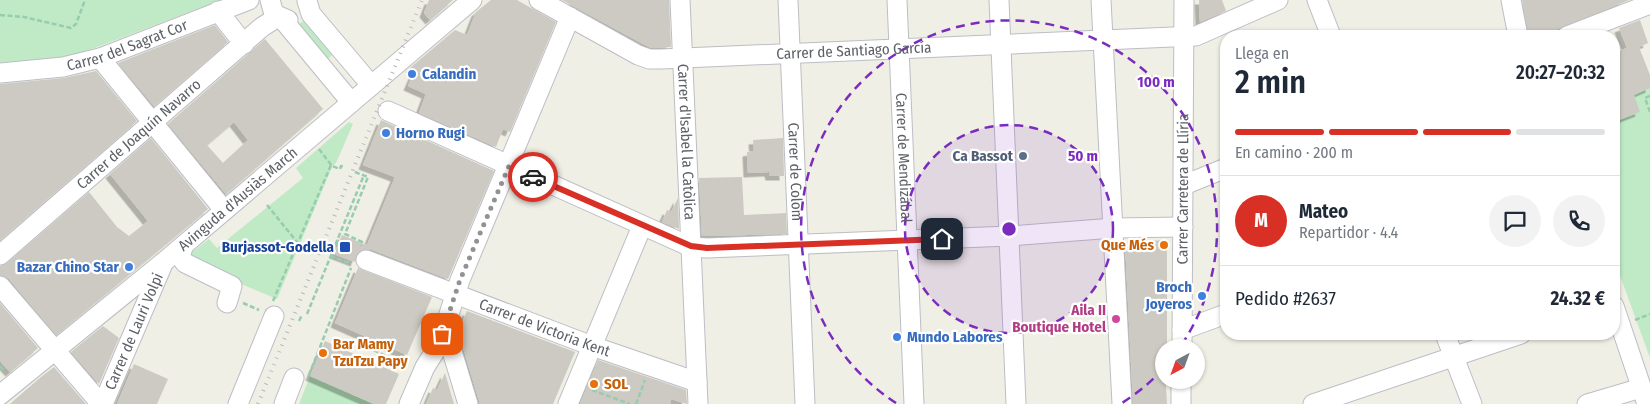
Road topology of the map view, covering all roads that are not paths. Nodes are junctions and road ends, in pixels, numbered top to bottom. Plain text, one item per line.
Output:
1 (249, 0) edge
2 (270, 0) edge
3 (472, 0) edge
4 (539, 0) edge
5 (680, 0) edge
6 (788, 0) edge
7 (897, 0) edge
8 (999, 0) edge
9 (1101, 0) edge
10 (1184, 0) edge
11 (1278, 0) edge
12 (1317, 0) edge
13 (1512, 0) edge
14 (307, 1) edge
15 (1650, 4) edge
16 (218, 11) junction
17 (570, 18) junction
18 (281, 19) junction
19 (1329, 30) edge
20 (1517, 30) edge
21 (1583, 30) edge
22 (1184, 36) junction
23 (1102, 38) junction
24 (1000, 43) junction
25 (244, 44) junction
26 (899, 50) junction
27 (790, 54) junction
28 (100, 58) junction
29 (683, 58) junction
30 (0, 73) edge
31 (371, 85) junction
32 (351, 102) junction
33 (388, 112) dead end
34 (153, 124) junction
35 (509, 166) junction
36 (1220, 170) edge
37 (1184, 185) junction
38 (224, 210) junction
39 (642, 226) junction
40 (1183, 227) junction
41 (1114, 228) junction
42 (1010, 236) junction
43 (908, 241) junction
44 (799, 244) junction
45 (184, 245) junction
46 (691, 246) junction
47 (363, 254) road end
48 (0, 255) edge
49 (165, 261) junction
50 (0, 286) edge
51 (456, 294) junction
52 (273, 310) road end
53 (1220, 317) edge
54 (446, 324) junction
55 (1620, 324) edge
56 (1182, 339) edge
57 (1447, 340) edge
58 (1504, 340) edge
59 (592, 346) junction
60 (55, 349) junction
61 (1454, 357) junction
62 (431, 358) junction
63 (456, 364) junction
64 (300, 379) road end
65 (697, 382) junction
66 (1181, 389) edge
67 (0, 395) edge
68 (1644, 396) edge
69 (575, 399) edge
70 (102, 404) edge
71 (238, 404) edge
72 (284, 404) edge
73 (409, 404) edge
74 (468, 404) edge
75 (698, 404) edge
76 (805, 404) edge
77 (914, 404) edge
78 (1016, 404) edge
79 (1122, 404) edge
80 (1181, 404) edge
81 (1313, 404) edge
82 (1472, 404) edge
83 (1587, 404) edge

1 - 16 street, Carrer del Sagrat Cor
2 - 18 street
3 - 31 street, Avinguda d'Ausiàs March
4 - 17 street, Carrer de Santiago García
5 - 29 street, Carrer d'Isabel la Catòlica
6 - 27 street, Carrer de Colom
7 - 26 street, Carrer de Mendizábal
8 - 24 street
9 - 23 street
10 - 22 street, Carrer Carretera de Llíria
11 - 22 street, Carrer de Santiago García
12 - 19 street
13 - 20 street
14 - 18 street, Carrer de Joaquín Navarro
14 - 31 street
15 - 21 street
16 - 25 street
16 - 28 street, Carrer del Sagrat Cor
17 - 29 street, Carrer de Santiago García
17 - 35 street
18 - 25 street, Carrer de Joaquín Navarro
18 - 32 street
22 - 23 street, Carrer de Santiago García
22 - 37 street, Carrer Carretera de Llíria
23 - 24 street, Carrer de Santiago García
23 - 41 street
24 - 26 street, Carrer de Santiago García
24 - 42 street
25 - 34 street, Carrer de Joaquín Navarro
26 - 27 street, Carrer de Santiago García
26 - 43 street, Carrer de Mendizábal
27 - 29 street, Carrer de Santiago García
27 - 44 street, Carrer de Colom
28 - 30 street, Carrer del Sagrat Cor
28 - 34 street
29 - 46 street, Carrer d'Isabel la Catòlica
31 - 32 street, Avinguda d'Ausiàs March
32 - 38 street, Avinguda d'Ausiàs March
33 - 35 street
34 - 38 street
34 - 48 street, Carrer de Joaquín Navarro
35 - 39 street
35 - 51 street
36 - 37 street
37 - 40 street, Carrer Carretera de Llíria
38 - 45 street, Avinguda d'Ausiàs March
39 - 46 street
39 - 59 street
40 - 41 street
40 - 56 street, Carrer Carretera de Llíria
41 - 42 street
41 - 79 street
42 - 43 street
42 - 78 street
43 - 44 street
43 - 77 street, Carrer de Mendizábal
44 - 46 street
44 - 76 street, Carrer de Colom
45 - 49 street, Avinguda d'Ausiàs March
45 - 49 street
46 - 65 street, Carrer d'Isabel la Catòlica
47 - 51 street, Carrer de Victoria Kent
49 - 60 street, Avinguda d'Ausiàs March
49 - 70 street, Carrer de Lauri Volpi
50 - 60 street
51 - 54 street
51 - 59 street, Carrer de Victoria Kent
52 - 71 street
53 - 56 street
54 - 62 street
54 - 63 street
55 - 68 street
57 - 61 street
58 - 61 street
59 - 65 street, Carrer de Victoria Kent
59 - 69 street
60 - 67 street, Avinguda d'Ausiàs March
60 - 70 street
61 - 81 street
61 - 82 street
62 - 63 street
62 - 73 street
63 - 74 street
64 - 72 street
65 - 75 street, Carrer d'Isabel la Catòlica
66 - 80 street
68 - 83 street

